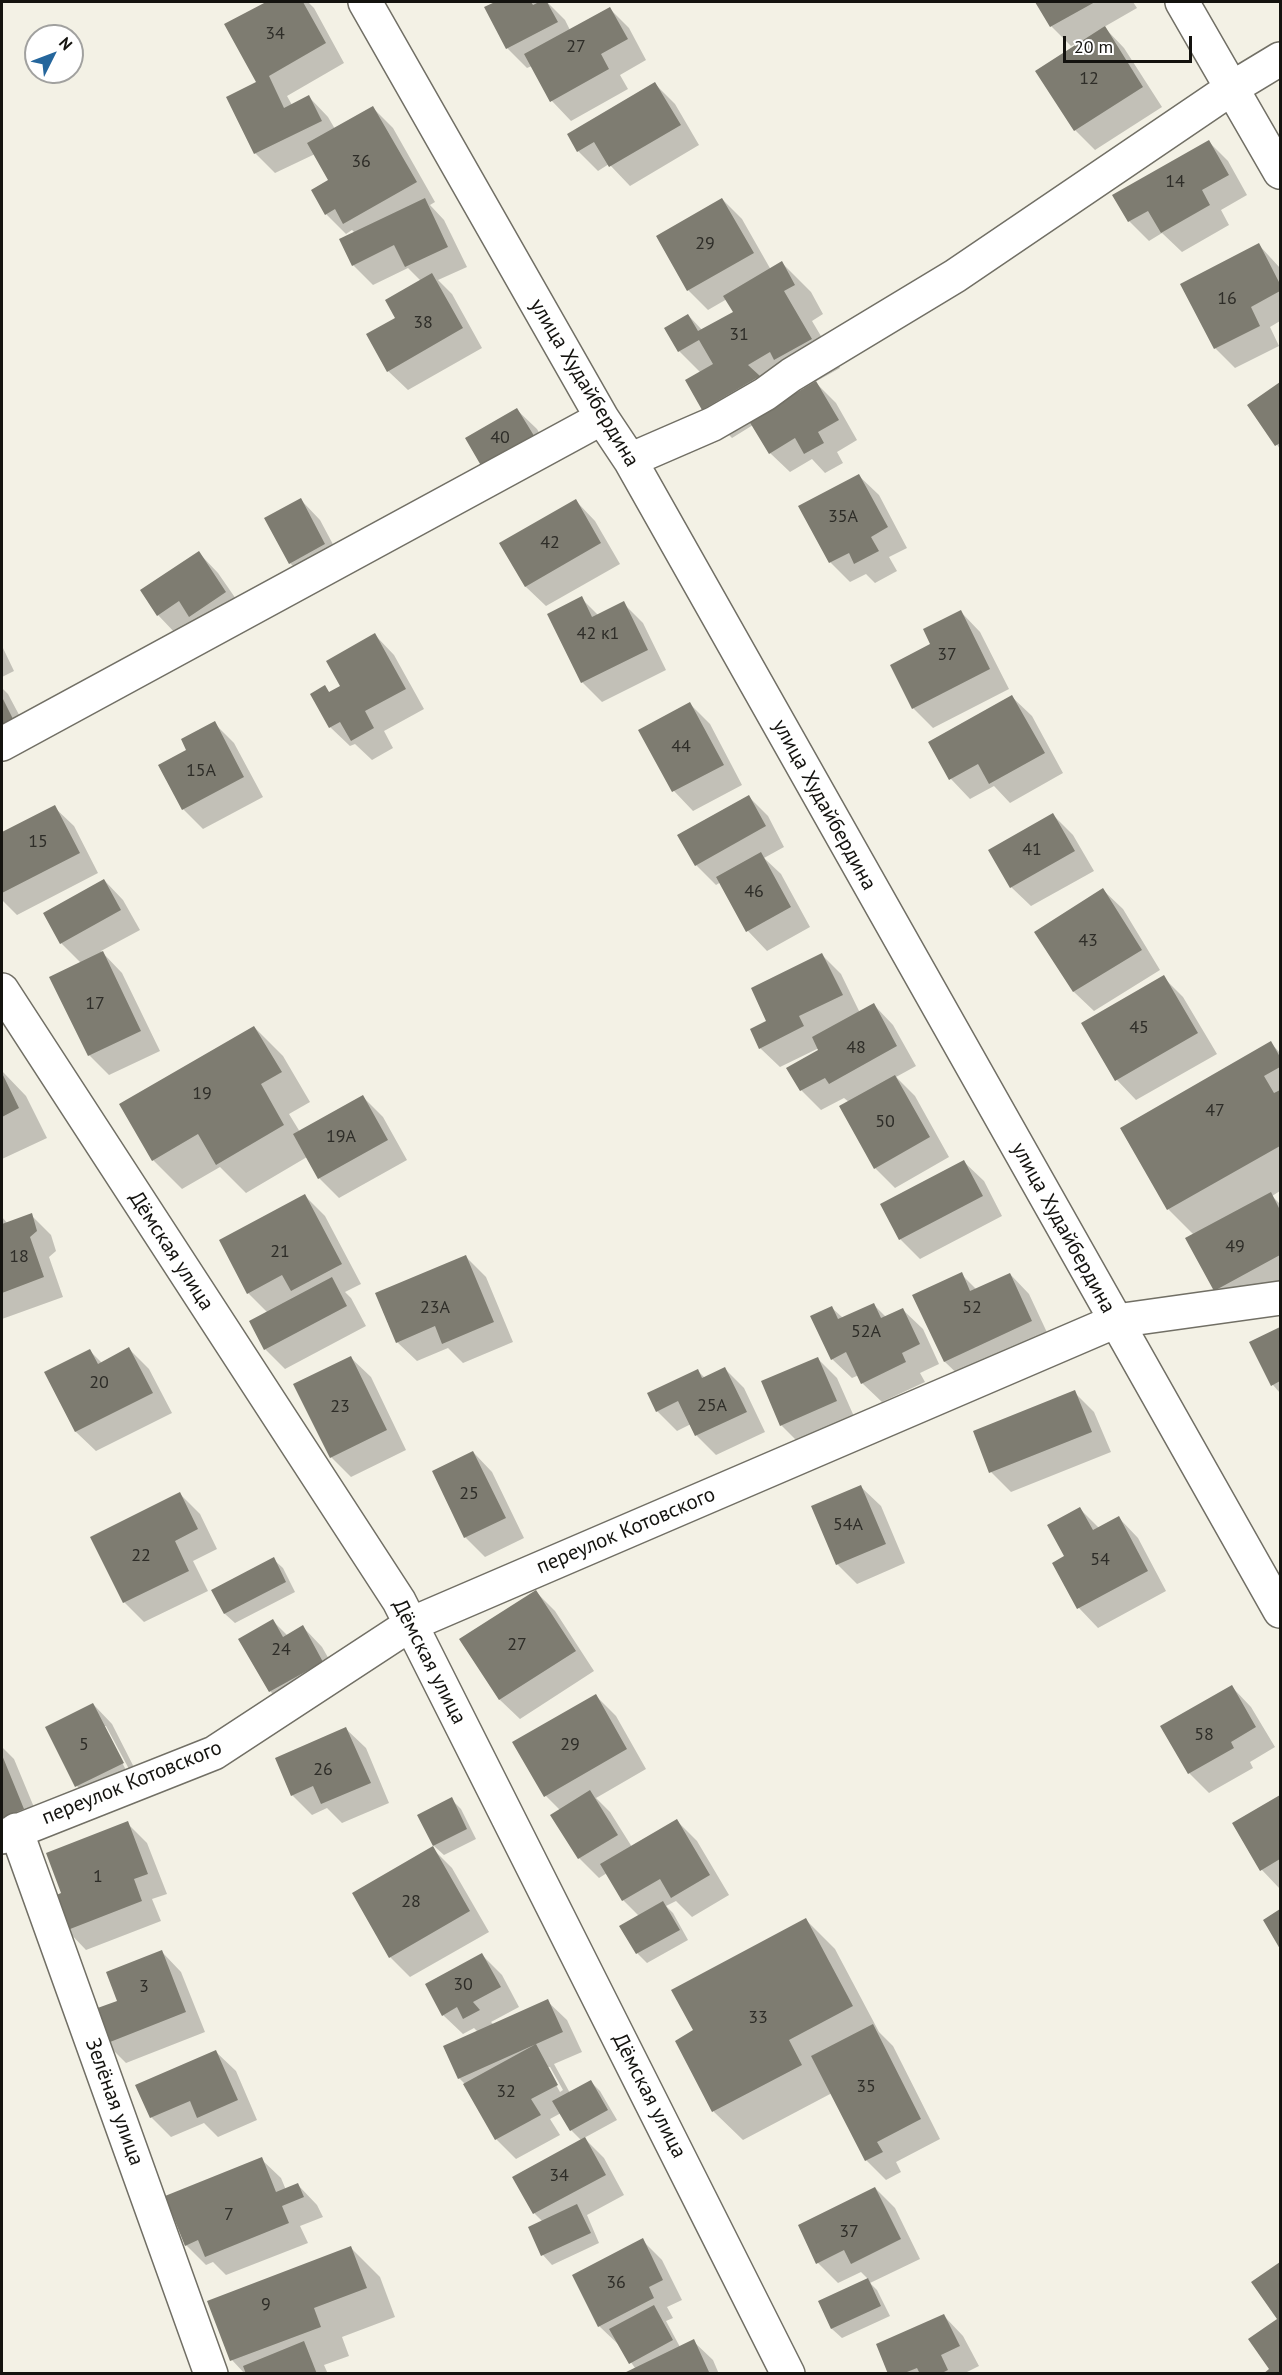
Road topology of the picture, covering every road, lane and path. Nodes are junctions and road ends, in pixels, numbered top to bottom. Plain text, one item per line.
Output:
1 (365, 2) edge
2 (1182, 2) edge
3 (1281, 60) edge
4 (1232, 88) junction
5 (1281, 172) edge
6 (602, 418) junction
7 (630, 460) junction
8 (2, 744) edge
9 (2, 990) edge
10 (1281, 1298) edge
11 (1116, 1320) junction
12 (1281, 1611) edge
13 (411, 1624) junction
14 (9, 1834) edge
15 (212, 2373) edge
16 (788, 2373) edge

1 - 6 street, улица Худайбердина
2 - 4 street
3 - 4 street
4 - 5 street
4 - 7 street
6 - 7 street, улица Худайбердина
6 - 8 street
7 - 11 street, улица Худайбердина
9 - 13 street, Дёмская улица
10 - 11 street, переулок Котовского
11 - 12 street, улица Худайбердина
11 - 13 street, переулок Котовского
13 - 14 street, переулок Котовского
13 - 16 street, Дёмская улица
14 - 15 street, Зелёная улица

